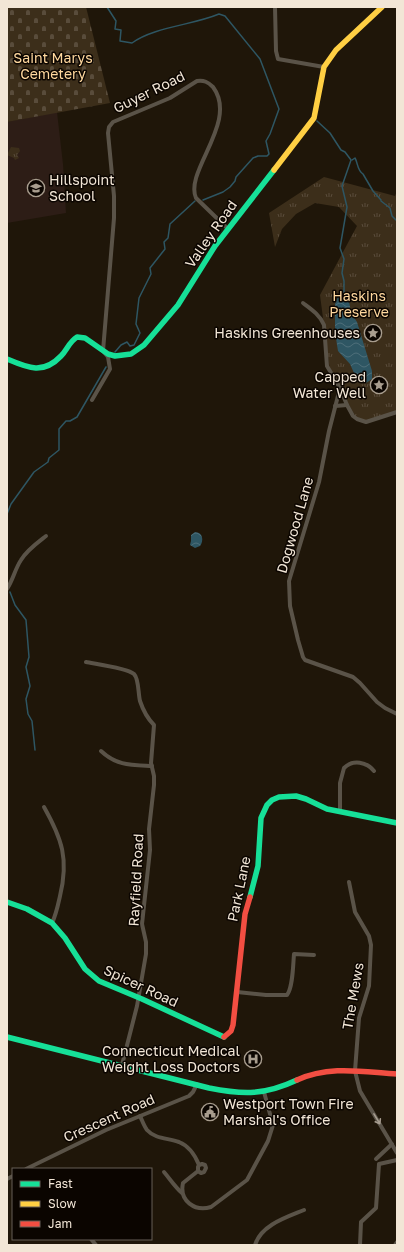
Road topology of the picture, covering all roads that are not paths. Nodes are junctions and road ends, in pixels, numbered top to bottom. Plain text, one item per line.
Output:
1 (276, 7) edge
2 (381, 7) edge
3 (324, 68) junction
4 (228, 229) junction
5 (302, 302) dead end
6 (103, 351) junction
7 (7, 359) edge
8 (340, 388) junction
9 (92, 400) dead end
10 (347, 405) junction
11 (335, 406) junction
12 (397, 412) edge
13 (46, 536) dead end
14 (7, 589) edge
15 (86, 662) dead end
16 (397, 714) edge
17 (101, 751) dead end
18 (152, 766) junction
19 (374, 771) dead end
20 (44, 807) dead end
21 (340, 811) junction
22 (397, 823) edge
23 (349, 882) dead end
24 (7, 902) edge
25 (52, 923) junction
26 (314, 955) dead end
27 (237, 992) junction
28 (138, 998) junction
29 (221, 1036) joint
30 (7, 1038) edge
31 (122, 1065) junction
32 (355, 1071) junction
33 (397, 1074) edge
34 (197, 1084) junction
35 (264, 1092) junction
36 (140, 1116) junction
37 (392, 1144) junction
38 (397, 1153) edge
39 (376, 1159) dead end
40 (397, 1160) edge
41 (199, 1165) junction
42 (33, 1167) edge
43 (198, 1171) junction
44 (164, 1172) dead end
45 (174, 1183) junction
46 (183, 1183) junction
47 (182, 1193) junction
48 (304, 1210) dead end
49 (397, 1242) edge
50 (255, 1245) edge
51 (360, 1245) edge
52 (395, 1245) edge

1 - 3 street
2 - 3 street, Valley Road
3 - 4 street, Valley Road
4 - 6 street, Valley Road
4 - 6 street, Guyer Road
5 - 8 street
6 - 7 street, Valley Road
6 - 9 street
8 - 10 street
8 - 11 street, Dogwood Lane
10 - 11 street
10 - 12 street
11 - 16 street, Dogwood Lane
13 - 14 street
15 - 18 street, Rayfield Road
17 - 18 street
18 - 28 street, Rayfield Road
19 - 21 street
20 - 25 street
21 - 22 street, Park Lane
21 - 27 street, Park Lane
23 - 32 street, The Mews
24 - 25 street, Spicer Road
25 - 28 street, Spicer Road
26 - 27 street
27 - 29 street, Park Lane
28 - 29 street, Spicer Road
28 - 31 street, Rayfield Road
30 - 31 street
31 - 34 street
32 - 33 street
32 - 35 street
32 -> 37 street, The Mews
34 - 35 street
34 - 36 street, Crescent Road
35 - 47 street
36 - 41 street
36 - 42 street, Crescent Road
37 - 38 street, The Mews
37 - 39 street
40 - 51 street
41 - 43 street
41 - 43 street
43 - 46 street
44 - 45 street
45 - 46 street
45 - 47 street
46 - 47 street
48 - 50 street
49 - 52 street

